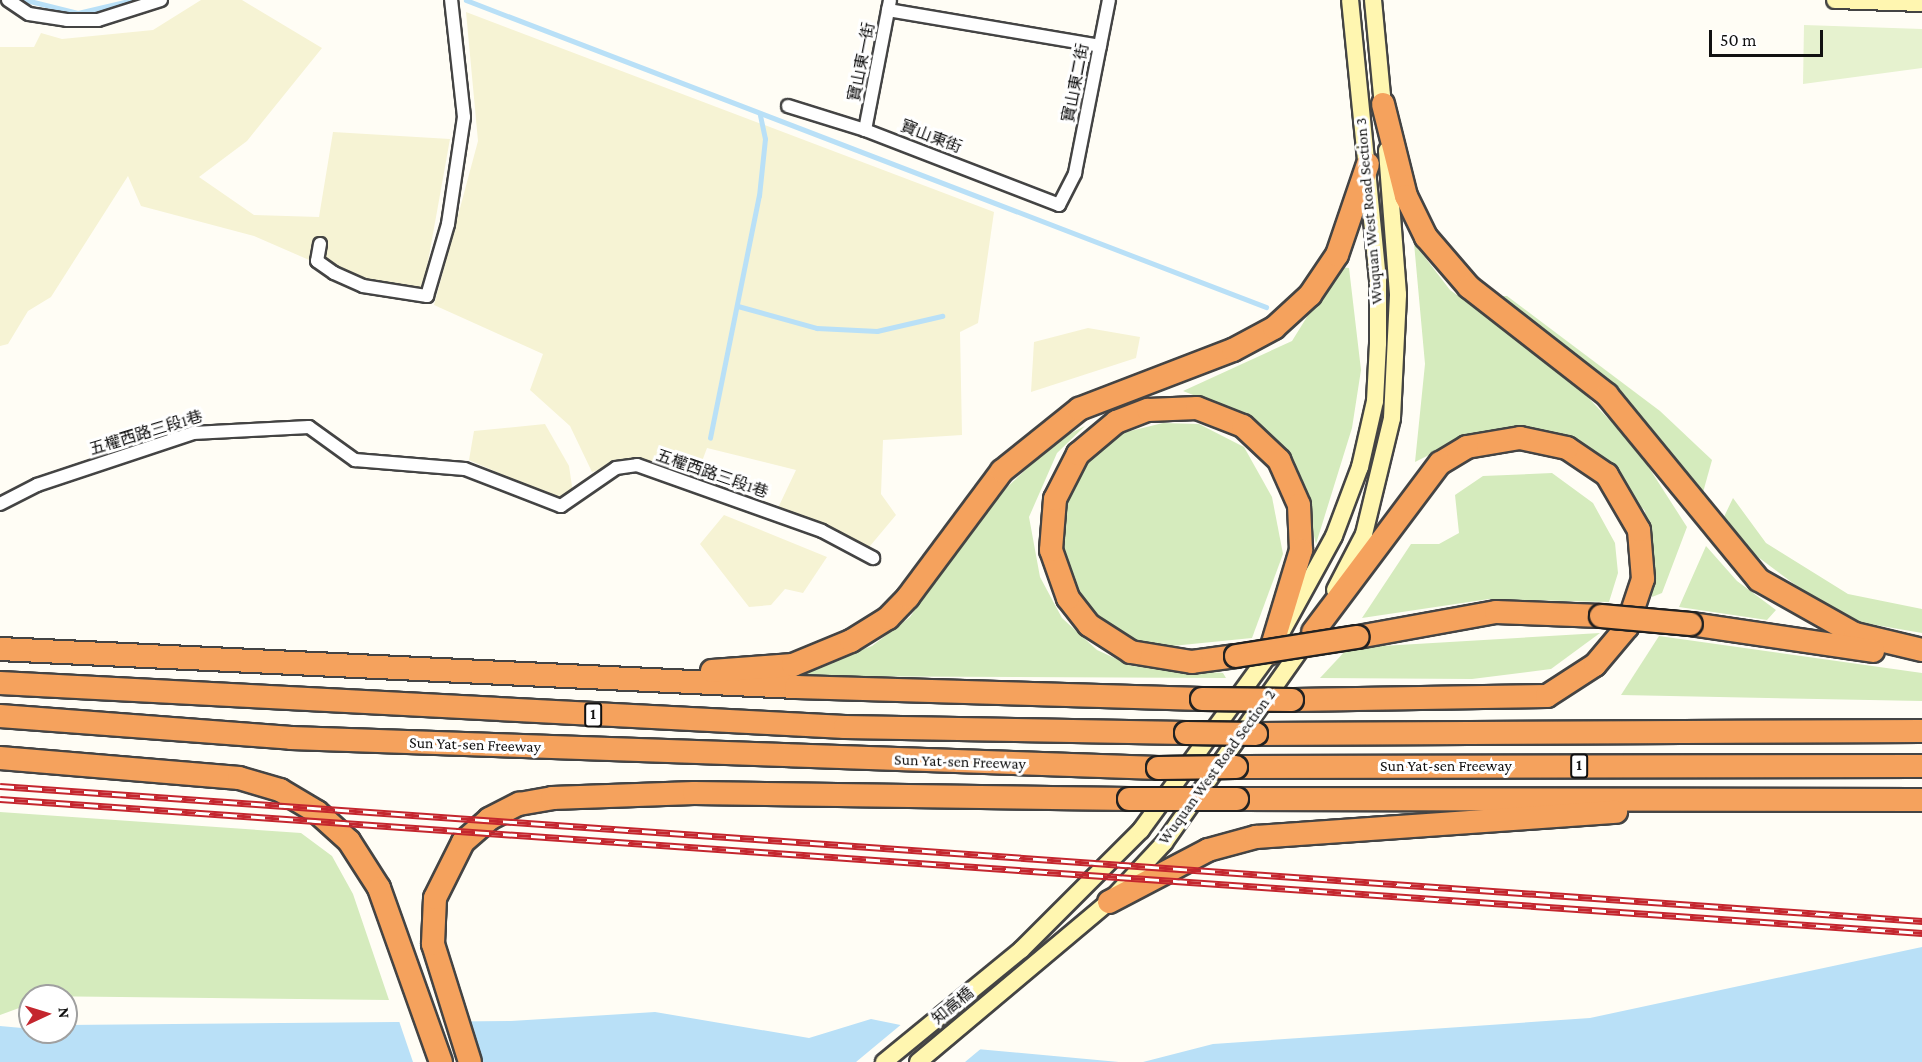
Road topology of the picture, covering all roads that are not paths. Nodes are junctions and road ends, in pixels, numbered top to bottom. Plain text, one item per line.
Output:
1 (8, 0) edge
2 (161, 0) edge
3 (451, 0) edge
4 (1109, 0) edge
5 (1350, 0) edge
6 (1373, 0) edge
7 (1835, 0) edge
8 (1922, 3) edge
9 (889, 5) edge
10 (1100, 46) junction
11 (1383, 104) junction
12 (788, 106) dead end
13 (865, 130) junction
14 (1368, 164) junction
15 (1059, 205) joint
16 (320, 243) dead end
17 (0, 504) edge
18 (873, 558) dead end
19 (1313, 632) junction
20 (0, 649) edge
21 (1922, 650) edge
22 (1270, 652) junction
23 (1922, 656) edge
24 (615, 678) junction
25 (0, 683) edge
26 (0, 716) edge
27 (1922, 731) edge
28 (0, 758) edge
29 (1922, 766) edge
30 (1922, 800) edge
31 (1695, 803) junction
32 (1108, 902) junction
33 (1021, 950) joint
34 (1030, 966) joint
35 (441, 1062) edge
36 (470, 1062) edge
37 (884, 1062) edge
38 (918, 1062) edge

1 - 2 street
3 - 16 street
4 - 10 street, 寶山東二街
5 - 14 main road, Wuquan West Road Section 3
6 - 11 main road, Wuquan West Road Section 3
7 - 8 main road
9 - 10 street
9 - 13 street, 寶山東一街
10 - 15 street, 寶山東二街
11 - 19 main road, Wuquan West Road Section 3
11 - 21 highway
12 - 13 street, 寶山東街
13 - 15 street, 寶山東街
14 - 22 main road, Wuquan West Road Section 3
14 - 24 highway
17 - 18 street, 五權西路三段1巷
19 - 24 highway, bridge
19 - 32 main road, Wuquan West Road Section 2
20 - 24 highway
22 - 23 highway, bridge
22 - 33 main road, Wuquan West Road Section 2
25 - 27 highway, Sun Yat-sen Freeway / 1, bridge
26 - 29 highway, Sun Yat-sen Freeway / 1, bridge
28 - 35 highway
30 - 31 highway
31 - 32 highway
31 - 36 highway, bridge
32 - 34 main road, Wuquan West Road Section 2
33 - 37 main road, 知高橋
34 - 38 main road, 知高橋

